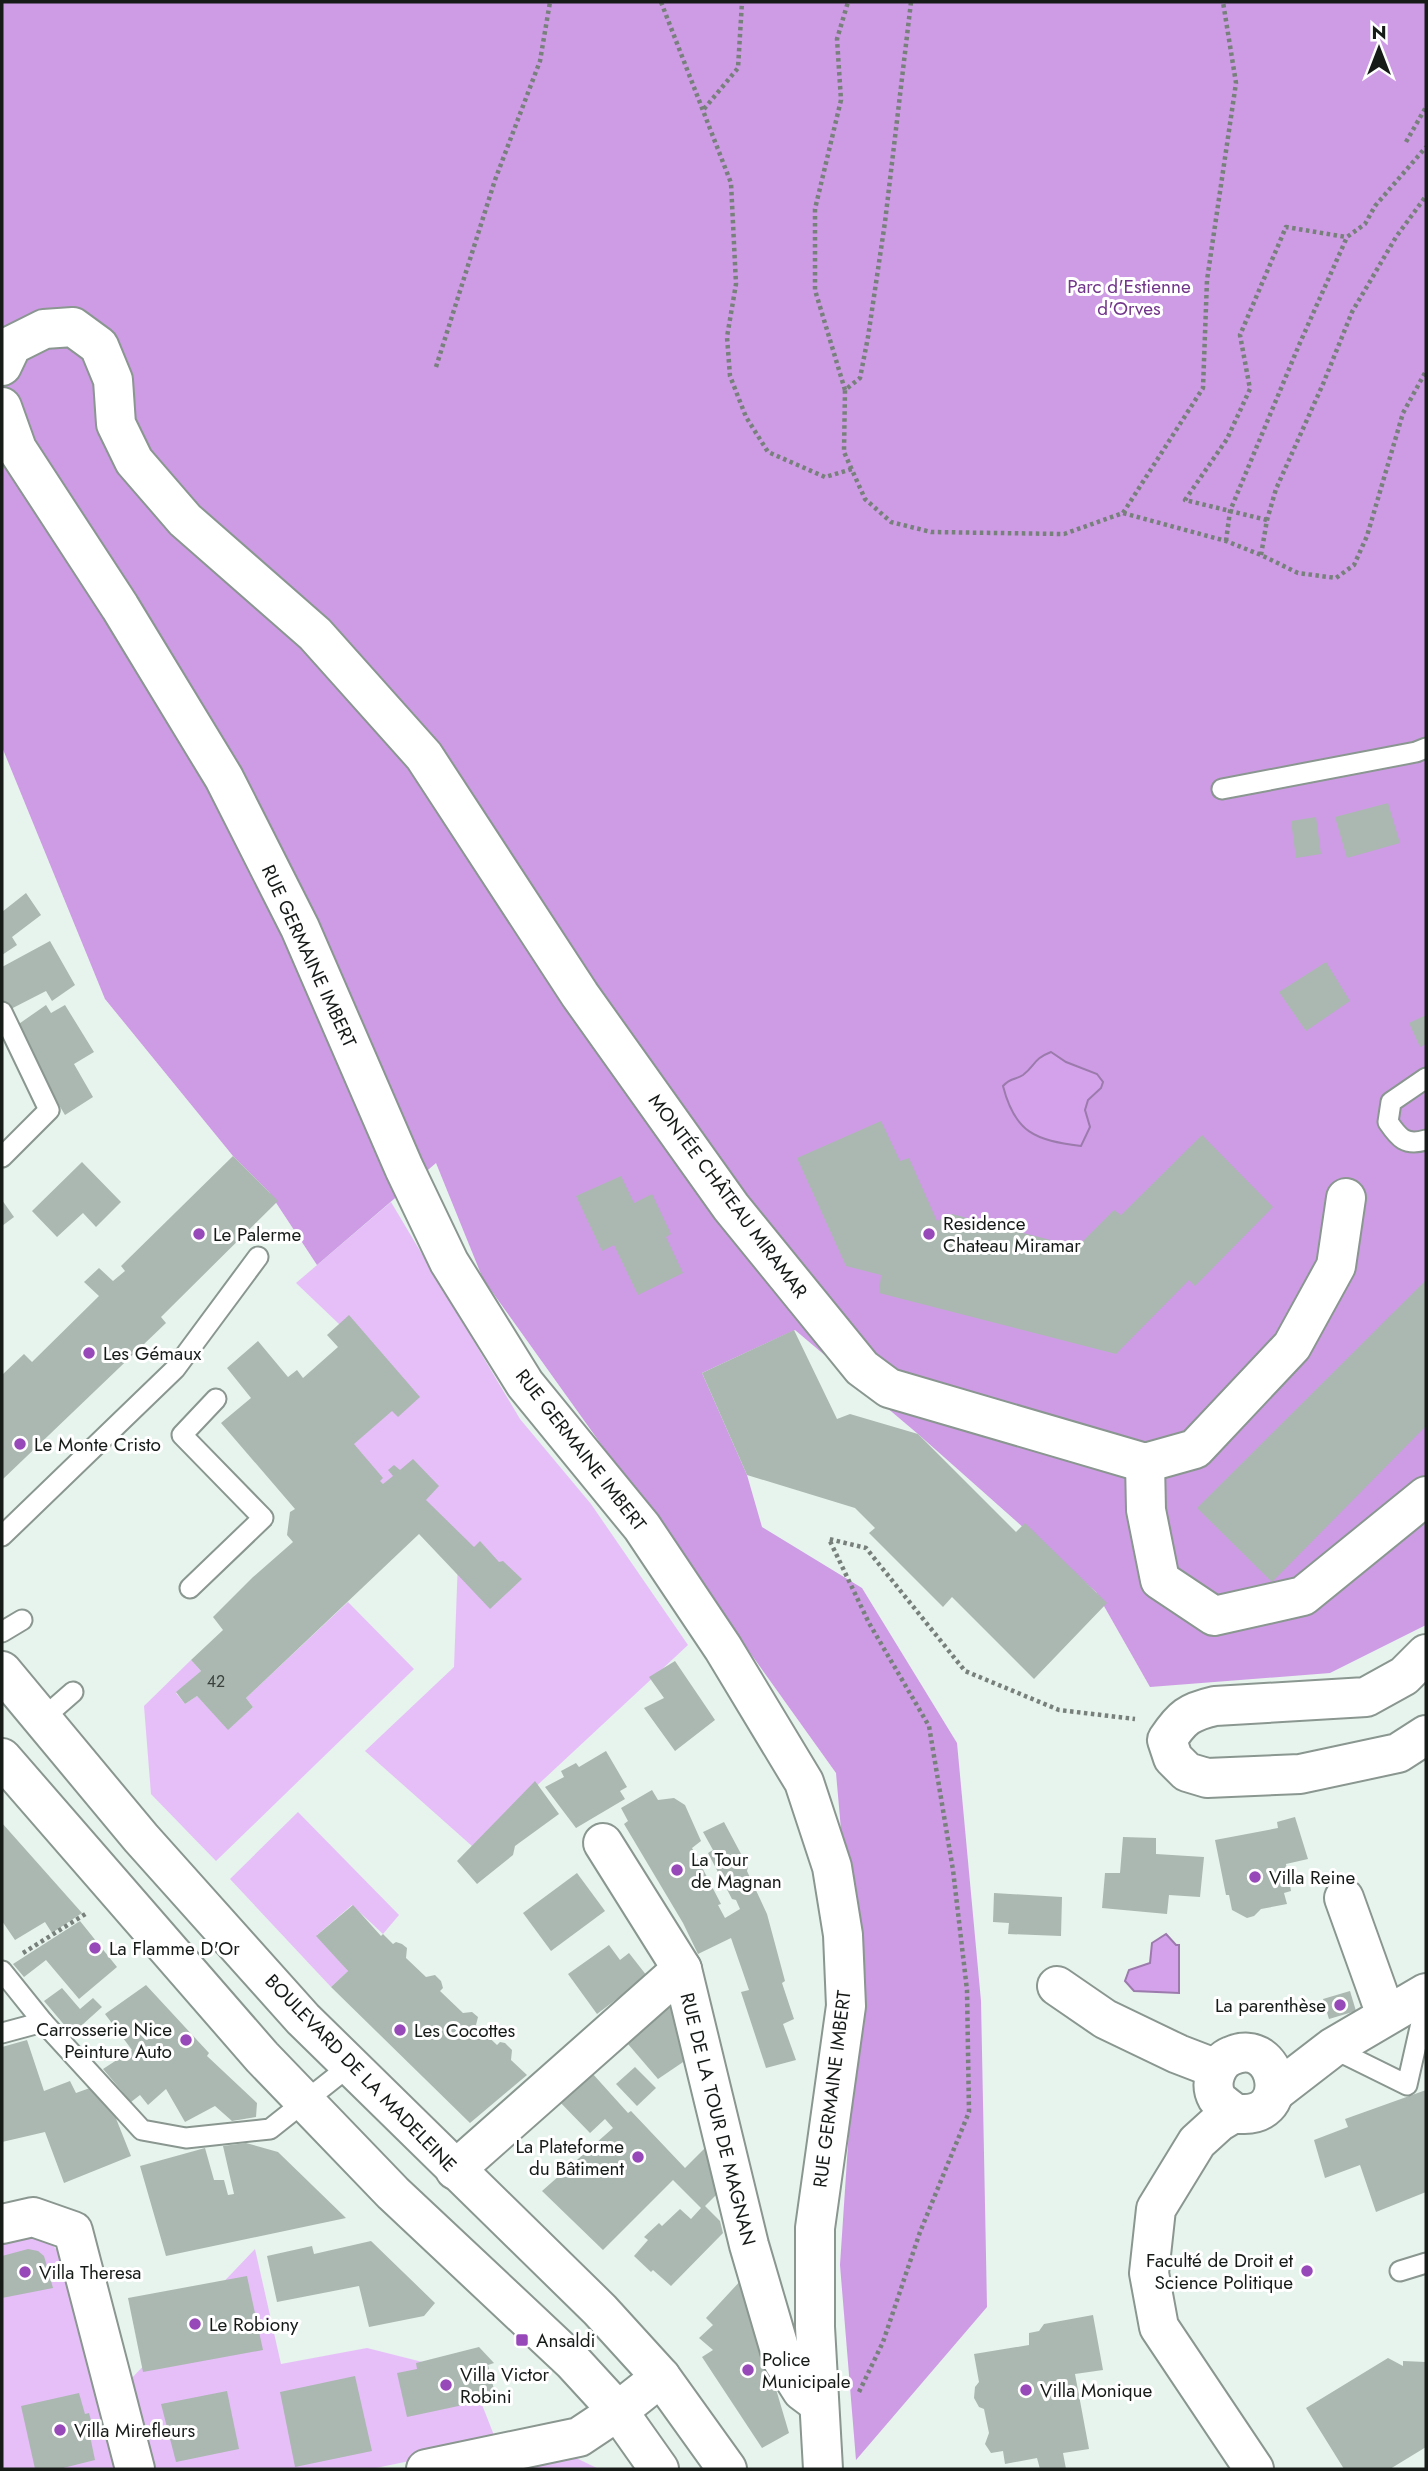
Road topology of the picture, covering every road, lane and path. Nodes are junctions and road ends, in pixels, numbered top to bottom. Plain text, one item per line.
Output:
1 (550, 2) edge
2 (661, 2) edge
3 (742, 2) edge
4 (848, 2) edge
5 (911, 2) edge
6 (1223, 2) edge
7 (1426, 107) edge
8 (703, 110) junction
9 (1406, 142) dead end
10 (1426, 147) edge
11 (1426, 196) edge
12 (1347, 237) junction
13 (2, 366) edge
14 (436, 367) dead end
15 (1426, 372) edge
16 (845, 390) junction
17 (2, 407) edge
18 (852, 469) junction
19 (1230, 511) junction
20 (1123, 513) junction
21 (1267, 520) junction
22 (1226, 541) junction
23 (1261, 555) junction
24 (1426, 748) edge
25 (1222, 789) dead end
26 (2, 1012) edge
27 (1426, 1078) edge
28 (1426, 1140) edge
29 (2, 1157) edge
30 (1346, 1198) dead end
31 (258, 1257) dead end
32 (216, 1399) dead end
33 (1145, 1462) junction
34 (1426, 1496) edge
35 (2, 1536) edge
36 (190, 1588) dead end
37 (22, 1620) dead end
38 (2, 1632) edge
39 (1426, 1654) edge
40 (3, 1675) edge
41 (73, 1692) dead end
42 (40, 1720) junction
43 (1178, 1724) junction
44 (1426, 1735) edge
45 (2, 1758) edge
46 (603, 1843) dead end
47 (118, 1893) junction
48 (1344, 1898) dead end
49 (8, 1965) edge
50 (682, 1969) junction
51 (1057, 1986) dead end
52 (1426, 1993) edge
53 (1426, 2001) edge
54 (1386, 2015) junction
55 (43, 2022) junction
56 (2, 2033) edge
57 (1332, 2048) junction
58 (352, 2064) junction
59 (1217, 2069) junction
60 (1268, 2075) junction
61 (307, 2101) junction
62 (1234, 2113) junction
63 (455, 2170) junction
64 (2, 2224) edge
65 (1426, 2263) edge
66 (1400, 2271) dead end
67 (661, 2377) junction
68 (856, 2399) dead end
69 (818, 2403) junction
70 (618, 2412) junction
71 (135, 2469) edge
72 (426, 2469) edge
73 (659, 2469) edge
74 (727, 2469) edge
75 (823, 2469) edge
76 (1254, 2469) edge

1 - 14 path
2 - 8 path
3 - 8 path
4 - 16 path
5 - 16 path
6 - 20 path
7 - 9 path
8 - 18 path
10 - 12 path
11 - 21 path
12 - 19 path
12 - 19 path
13 - 33 street, MONTÉE CHÂTEAU MIRAMAR
15 - 23 path
16 - 18 path
17 - 69 street, RUE GERMAINE IMBERT
18 - 20 path
19 - 21 path
19 - 22 path
20 - 22 path
21 - 23 path
22 - 23 path
24 - 25 lane
26 - 29 lane
27 - 28 lane
30 - 33 street
31 - 35 lane
32 - 36 lane
33 - 34 street
37 - 38 lane
39 - 43 street
40 - 42 street, BOULEVARD DE LA MADELEINE
41 - 42 lane
42 - 58 street, BOULEVARD DE LA MADELEINE
43 - 44 street
43 - 68 path
45 - 47 street
46 - 50 street
47 - 49 path
47 - 61 street
48 - 54 street
49 - 55 lane
50 - 63 street, RUE DE LA TOUR DE MAGNAN
50 - 69 street, RUE DE LA TOUR DE MAGNAN
51 - 59 street
52 - 54 street
53 - 57 lane
54 - 57 street
55 - 56 lane
55 - 61 lane
57 - 60 street
58 - 61 lane
58 - 63 street, BOULEVARD DE LA MADELEINE
59 - 60 street
59 - 62 street
60 - 62 street
61 - 70 street
62 - 76 street
63 - 67 street, BOULEVARD DE LA MADELEINE
64 - 71 street
65 - 66 lane
67 - 70 street
67 - 74 street, BOULEVARD DE LA MADELEINE
69 - 75 street
70 - 72 street
70 - 73 street

